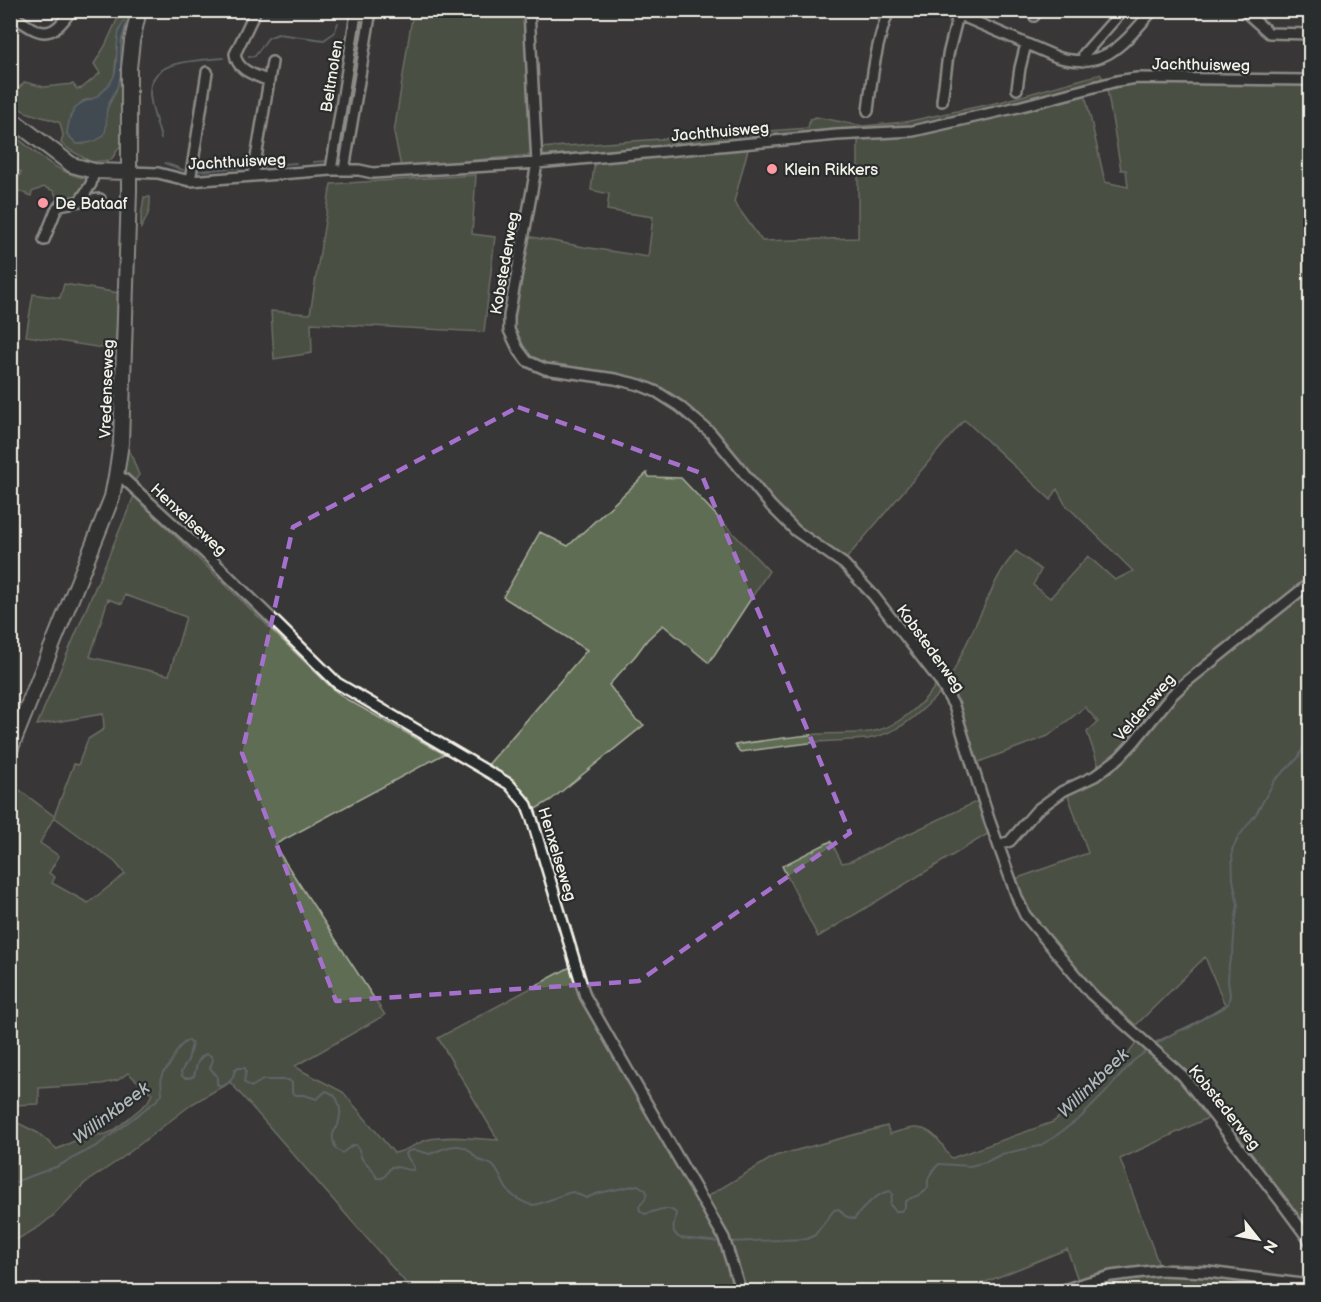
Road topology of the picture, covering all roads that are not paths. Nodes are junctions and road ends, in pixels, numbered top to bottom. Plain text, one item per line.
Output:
1 (71, 10) edge
2 (139, 10) edge
3 (256, 10) edge
4 (529, 10) edge
5 (889, 10) edge
6 (948, 10) edge
7 (1123, 10) edge
8 (1153, 10) edge
9 (1243, 10) edge
10 (355, 12) edge
11 (10, 14) edge
12 (958, 15) junction
13 (1311, 34) edge
14 (1026, 44) junction
15 (1083, 61) junction
16 (272, 62) dead end
17 (207, 72) dead end
18 (1311, 80) edge
19 (269, 81) junction
20 (1017, 89) dead end
21 (942, 101) dead end
22 (868, 111) dead end
23 (10, 118) edge
24 (537, 163) junction
25 (331, 170) junction
26 (344, 170) junction
27 (94, 171) junction
28 (129, 172) junction
29 (253, 176) junction
30 (190, 181) junction
31 (100, 199) dead end
32 (80, 201) junction
33 (44, 240) dead end
34 (116, 476) junction
35 (1311, 583) edge
36 (10, 750) edge
37 (999, 845) junction
38 (1311, 1241) edge
39 (1311, 1285) edge
40 (741, 1292) edge
41 (1058, 1292) edge

1 - 11 street
2 - 28 main road, Vredenseweg
3 - 19 street
4 - 24 street, Kobstederweg
5 - 22 street
6 - 12 street
7 - 15 street
8 - 15 street
9 - 13 street
10 - 25 street, Beltmolen
10 - 26 street, Beltmolen
12 - 14 street
12 - 21 street
14 - 15 street
14 - 20 street
16 - 19 street
17 - 30 street
18 - 24 street, Jachthuisweg
19 - 29 street
23 - 27 main road
24 - 26 street, Jachthuisweg
24 - 37 street, Kobstederweg
25 - 26 street, Jachthuisweg
25 - 29 street, Jachthuisweg
27 - 28 main road
27 - 32 street
28 - 30 street, Jachthuisweg
28 - 34 main road, Vredenseweg
29 - 30 street, Jachthuisweg
31 - 32 street
32 - 33 street
34 - 36 main road, Vredenseweg
34 - 40 street, Henxelseweg
35 - 37 street, Veldersweg
37 - 38 street, Kobstederweg
39 - 41 street

